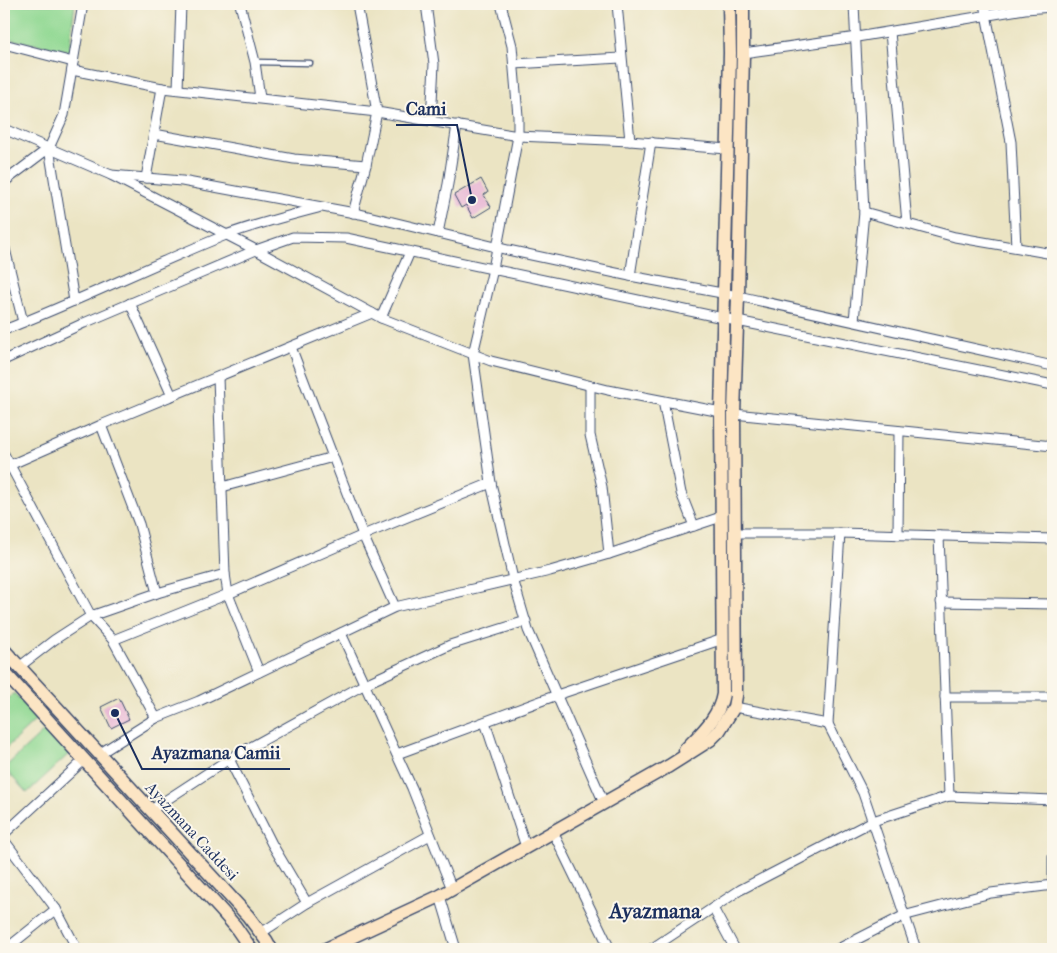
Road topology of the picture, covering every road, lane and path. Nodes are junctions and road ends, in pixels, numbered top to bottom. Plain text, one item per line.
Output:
1 (83, 4) edge
2 (181, 4) edge
3 (240, 4) edge
4 (357, 4) edge
5 (426, 4) edge
6 (501, 4) edge
7 (617, 4) edge
8 (729, 4) edge
9 (743, 4) edge
10 (854, 4) edge
11 (984, 4) edge
12 (1053, 7) edge
13 (986, 16) junction
14 (890, 32) junction
15 (857, 37) junction
16 (4, 44) edge
17 (743, 52) junction
18 (621, 58) junction
19 (255, 62) junction
20 (310, 63) dead end
21 (514, 64) junction
22 (72, 66) junction
23 (162, 88) junction
24 (178, 89) junction
25 (260, 98) junction
26 (377, 112) junction
27 (431, 121) junction
28 (456, 125) junction
29 (4, 129) edge
30 (154, 134) junction
31 (518, 136) junction
32 (630, 140) junction
33 (651, 142) junction
34 (49, 148) junction
35 (727, 149) junction
36 (366, 165) junction
37 (111, 174) junction
38 (146, 178) junction
39 (4, 182) edge
40 (321, 207) junction
41 (864, 212) junction
42 (353, 213) junction
43 (906, 223) junction
44 (438, 233) junction
45 (226, 235) junction
46 (4, 245) edge
47 (1016, 246) junction
48 (496, 247) junction
49 (256, 250) junction
50 (410, 252) junction
51 (1053, 254) edge
52 (493, 269) junction
53 (630, 276) junction
54 (724, 294) junction
55 (738, 296) junction
56 (74, 301) junction
57 (130, 303) junction
58 (376, 315) junction
59 (722, 318) junction
60 (737, 321) junction
61 (854, 321) junction
62 (23, 322) junction
63 (4, 330) edge
64 (292, 346) junction
65 (473, 354) junction
66 (4, 360) edge
67 (1053, 366) edge
68 (218, 377) junction
69 (1053, 385) edge
70 (590, 386) junction
71 (172, 396) junction
72 (663, 401) junction
73 (727, 413) junction
74 (101, 425) junction
75 (899, 431) junction
76 (1053, 446) edge
77 (4, 454) edge
78 (333, 457) junction
79 (7, 468) edge
80 (491, 483) junction
81 (222, 487) junction
82 (721, 517) junction
83 (734, 517) junction
84 (694, 526) junction
85 (735, 533) junction
86 (840, 533) junction
87 (898, 535) junction
88 (363, 536) junction
89 (939, 536) junction
90 (1053, 539) edge
91 (609, 554) junction
92 (225, 574) junction
93 (513, 579) junction
94 (157, 593) junction
95 (228, 594) junction
96 (941, 602) junction
97 (1053, 604) edge
98 (395, 607) junction
99 (90, 616) junction
100 (526, 621) junction
101 (341, 633) junction
102 (723, 639) junction
103 (113, 640) junction
104 (4, 650) edge
105 (20, 667) junction
106 (259, 672) junction
107 (6, 679) edge
108 (365, 684) junction
109 (557, 695) junction
110 (1053, 696) edge
111 (945, 697) junction
112 (734, 708) junction
113 (156, 718) junction
114 (486, 722) junction
115 (828, 724) junction
116 (99, 754) junction
117 (397, 754) junction
118 (229, 759) junction
119 (84, 760) junction
120 (669, 766) junction
121 (113, 769) junction
122 (102, 779) junction
123 (949, 796) junction
124 (1053, 800) edge
125 (604, 803) junction
126 (151, 810) junction
127 (873, 821) junction
128 (553, 832) junction
129 (4, 834) edge
130 (430, 835) junction
131 (4, 840) edge
132 (526, 847) junction
133 (1053, 857) edge
134 (1053, 879) edge
135 (1053, 885) edge
136 (452, 889) junction
137 (440, 896) junction
138 (307, 903) junction
139 (713, 908) junction
140 (56, 909) junction
141 (904, 916) junction
142 (261, 933) junction
143 (6, 949) edge
144 (77, 949) edge
145 (251, 949) edge
146 (270, 949) edge
147 (326, 949) edge
148 (456, 949) edge
149 (610, 949) edge
150 (652, 949) edge
151 (735, 949) edge
152 (838, 949) edge
153 (916, 949) edge

1 - 22 street
2 - 24 street
3 - 19 street
4 - 26 street
5 - 27 street
6 - 21 street
7 - 18 street
8 - 35 main road
9 - 17 main road
10 - 15 street
11 - 13 street
12 - 13 street
13 - 14 street
13 - 47 street
14 - 15 street
14 - 43 street
15 - 17 street
15 - 41 street
16 - 22 street
17 - 55 main road
18 - 21 street
18 - 32 street
19 - 20 lane
19 - 25 street
21 - 31 street
22 - 23 street
22 - 34 street
23 - 24 street
23 - 30 street
24 - 25 street
25 - 26 street
26 - 27 street
26 - 36 street
27 - 28 street
28 - 31 street
28 - 44 street
29 - 34 street
30 - 36 street
30 - 38 street
31 - 32 street
31 - 48 street
32 - 33 street
33 - 35 street
33 - 53 street
34 - 37 street
34 - 39 street
34 - 56 street
35 - 54 main road
36 - 42 street
37 - 38 street
37 - 45 street
38 - 40 street
40 - 42 street
40 - 45 street
41 - 43 street
41 - 61 street
42 - 44 street
43 - 47 street
44 - 48 street
45 - 49 street
45 - 56 street
46 - 62 street
47 - 51 street
48 - 52 street
48 - 53 street
49 - 50 street
49 - 57 street
49 - 58 street
50 - 52 street
50 - 58 street
52 - 59 street
52 - 65 street
53 - 54 street
54 - 55 street
54 - 59 main road
55 - 60 main road
55 - 61 street
56 - 62 street
57 - 66 street
57 - 71 street
58 - 64 street
58 - 65 street
59 - 60 street
59 - 73 main road
60 - 69 street
60 - 73 main road
61 - 67 street
62 - 63 street
64 - 68 street
64 - 78 street
65 - 70 street
65 - 80 street
68 - 71 street
68 - 81 street
70 - 72 street
70 - 91 street
71 - 74 street
72 - 73 street
72 - 84 street
73 - 75 street
73 - 82 main road
73 - 83 main road
74 - 79 street
74 - 94 street
75 - 76 street
75 - 87 street
77 - 79 street
78 - 81 street
78 - 88 street
79 - 99 street
80 - 88 street
80 - 93 street
81 - 92 street
82 - 83 main road
82 - 84 street
82 - 102 main road
83 - 85 main road
84 - 91 street
85 - 86 street
85 - 112 main road
86 - 87 street
86 - 115 street
87 - 89 street
88 - 95 street
88 - 98 street
89 - 90 street
89 - 96 street
91 - 93 street
92 - 94 street
92 - 95 street
93 - 98 street
93 - 100 street
94 - 99 street
95 - 103 street
95 - 106 street
96 - 97 street
96 - 111 street
98 - 101 street
99 - 103 street
99 - 105 street
100 - 108 street
100 - 109 street
101 - 106 street
101 - 108 street
102 - 109 street
102 - 120 main road
103 - 113 street
104 - 105 main road, Ayazmana Caddesi
105 - 116 main road, Ayazmana Caddesi
106 - 113 street
107 - 119 main road, Ayazmana Caddesi
108 - 117 street
108 - 118 street
109 - 114 street
109 - 125 street
110 - 111 street
111 - 123 street
112 - 115 street
112 - 120 main road
113 - 116 street
114 - 117 street
114 - 132 street
115 - 127 street
116 - 121 main road, Ayazmana Caddesi
117 - 130 street
118 - 126 street
118 - 138 street
119 - 122 main road, Ayazmana Caddesi
119 - 129 street
120 - 125 main road
121 - 122 main road
121 - 126 main road, Ayazmana Caddesi
122 - 145 main road, Ayazmana Caddesi
123 - 124 street
123 - 127 street
125 - 128 main road
126 - 142 main road, Ayazmana Caddesi
127 - 139 street
127 - 141 street
128 - 132 main road
128 - 149 street
130 - 136 street
130 - 138 street
131 - 140 street
132 - 136 main road
133 - 134 street
135 - 141 street
136 - 137 main road
137 - 147 main road
137 - 148 street
138 - 142 street
139 - 150 street
139 - 151 street
140 - 143 street
140 - 144 street
141 - 152 street
141 - 153 street
142 - 146 main road, Ayazmana Caddesi

